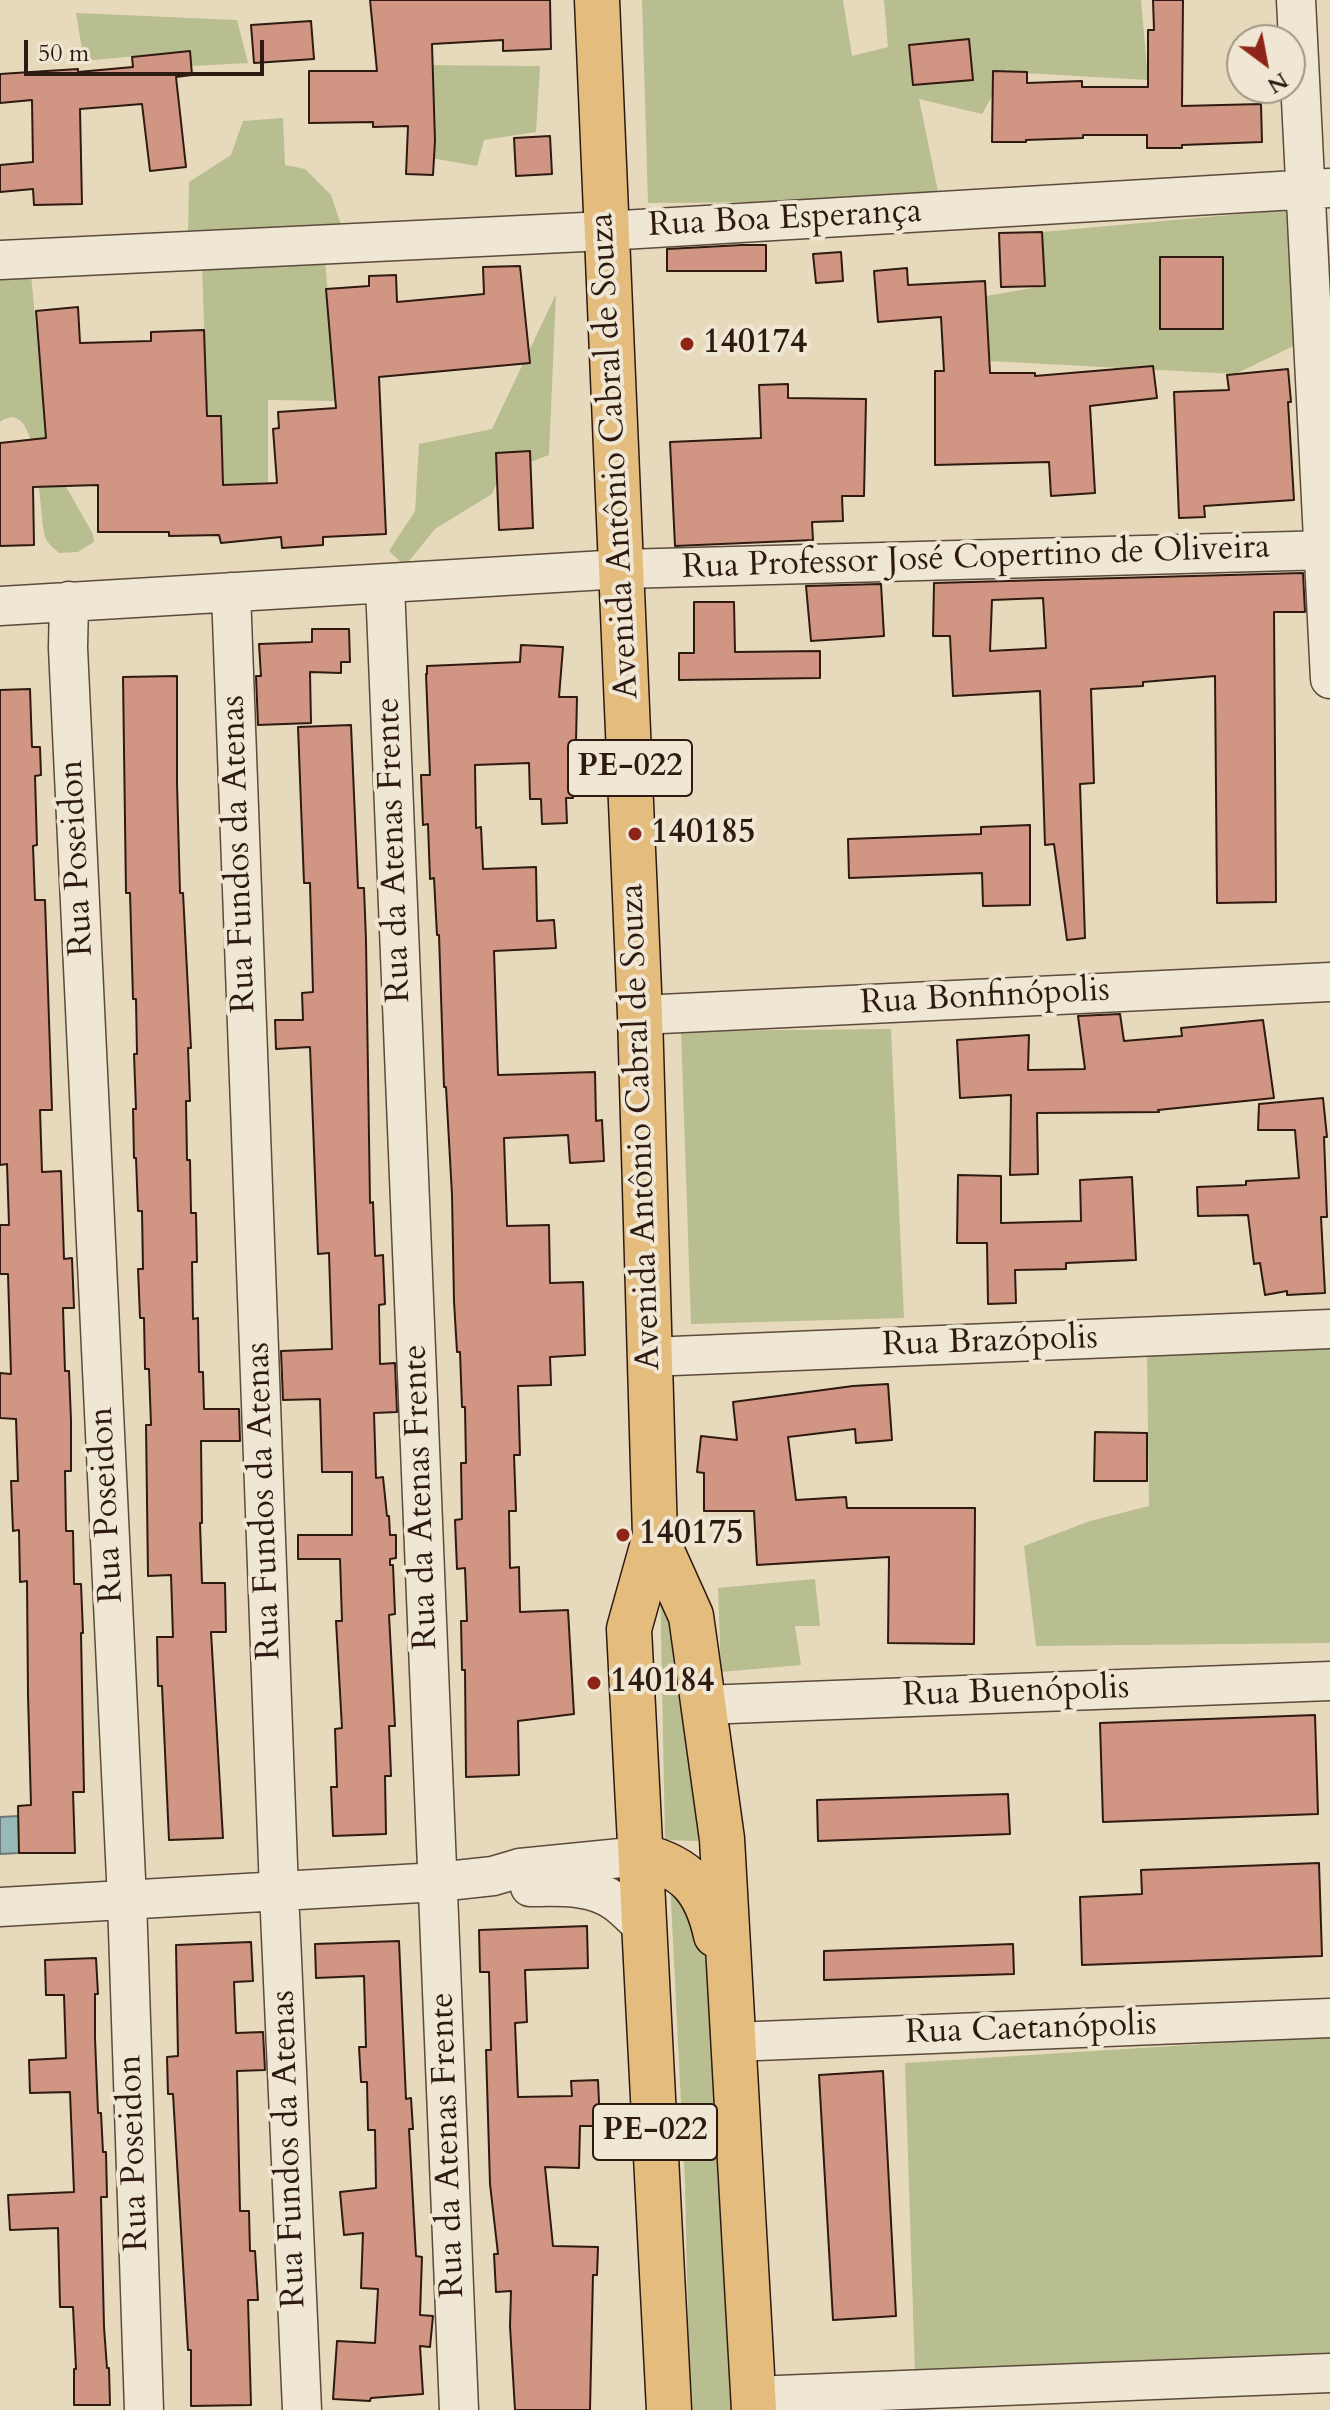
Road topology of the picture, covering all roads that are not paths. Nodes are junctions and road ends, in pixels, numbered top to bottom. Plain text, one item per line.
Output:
1 (597, 0) edge
2 (1296, 0) edge
3 (1318, 188) edge
4 (605, 231) junction
5 (0, 260) edge
6 (1327, 550) edge
7 (622, 569) junction
8 (385, 585) junction
9 (231, 592) junction
10 (69, 601) junction
11 (0, 606) edge
12 (1330, 679) edge
13 (1330, 982) edge
14 (640, 1015) junction
15 (1330, 1329) edge
16 (649, 1357) junction
17 (655, 1536) junction
18 (1330, 1681) edge
19 (703, 1705) junction
20 (641, 1856) junction
21 (493, 1876) junction
22 (438, 1882) junction
23 (279, 1891) junction
24 (127, 1900) junction
25 (0, 1907) edge
26 (644, 1928) junction
27 (730, 1978) junction
28 (1330, 2018) edge
29 (733, 2042) junction
30 (1330, 2373) edge
31 (754, 2403) edge
32 (144, 2410) edge
33 (302, 2410) edge
34 (459, 2410) edge
35 (669, 2410) edge

1 - 4 main road, Avenida Antônio Cabral de Souza / PE-022
2 - 3 street
3 - 4 street, Rua Boa Esperança
3 - 6 street
4 - 5 street, Rua Boa Esperança
4 - 7 main road, Avenida Antônio Cabral de Souza / PE-022
6 - 7 street, Rua Professor José Copertino de Oliveira
6 - 12 street
7 - 8 street, Rua Professor José Copertino de Oliveira
7 - 14 main road, Avenida Antônio Cabral de Souza / PE-022
8 - 9 street, Rua Professor José Copertino de Oliveira
8 - 22 street, Rua da Atenas Frente
9 - 10 street, Rua Professor José Copertino de Oliveira
9 - 23 street, Rua Fundos da Atenas
10 - 11 street, Rua Professor José Copertino de Oliveira
10 - 24 street, Rua Poseidon
13 - 14 street, Rua Bonfinópolis
14 - 16 main road, Avenida Antônio Cabral de Souza / PE-022
15 - 16 street, Rua Brazópolis
16 - 17 main road, Avenida Antônio Cabral de Souza / PE-022
17 - 19 main road, Avenida Antônio Cabral de Souza / PE-022
17 - 20 main road, Avenida Antônio Cabral de Souza / PE-022
18 - 19 street, Rua Buenópolis
19 - 27 main road, Avenida Antônio Cabral de Souza / PE-022
20 - 21 street
20 - 26 main road, Avenida Antônio Cabral de Souza / PE-022
20 - 27 main road
21 - 22 street
21 - 26 street
22 - 23 street
22 - 34 street, Rua da Atenas Frente
23 - 24 street
23 - 33 street, Rua Fundos da Atenas
24 - 25 street
24 - 32 street, Rua Poseidon
26 - 35 main road, Avenida Antônio Cabral de Souza / PE-022
27 - 29 main road, Avenida Antônio Cabral de Souza / PE-022
28 - 29 street, Rua Caetanópolis
29 - 31 main road, Avenida Antônio Cabral de Souza / PE-022
30 - 31 street

